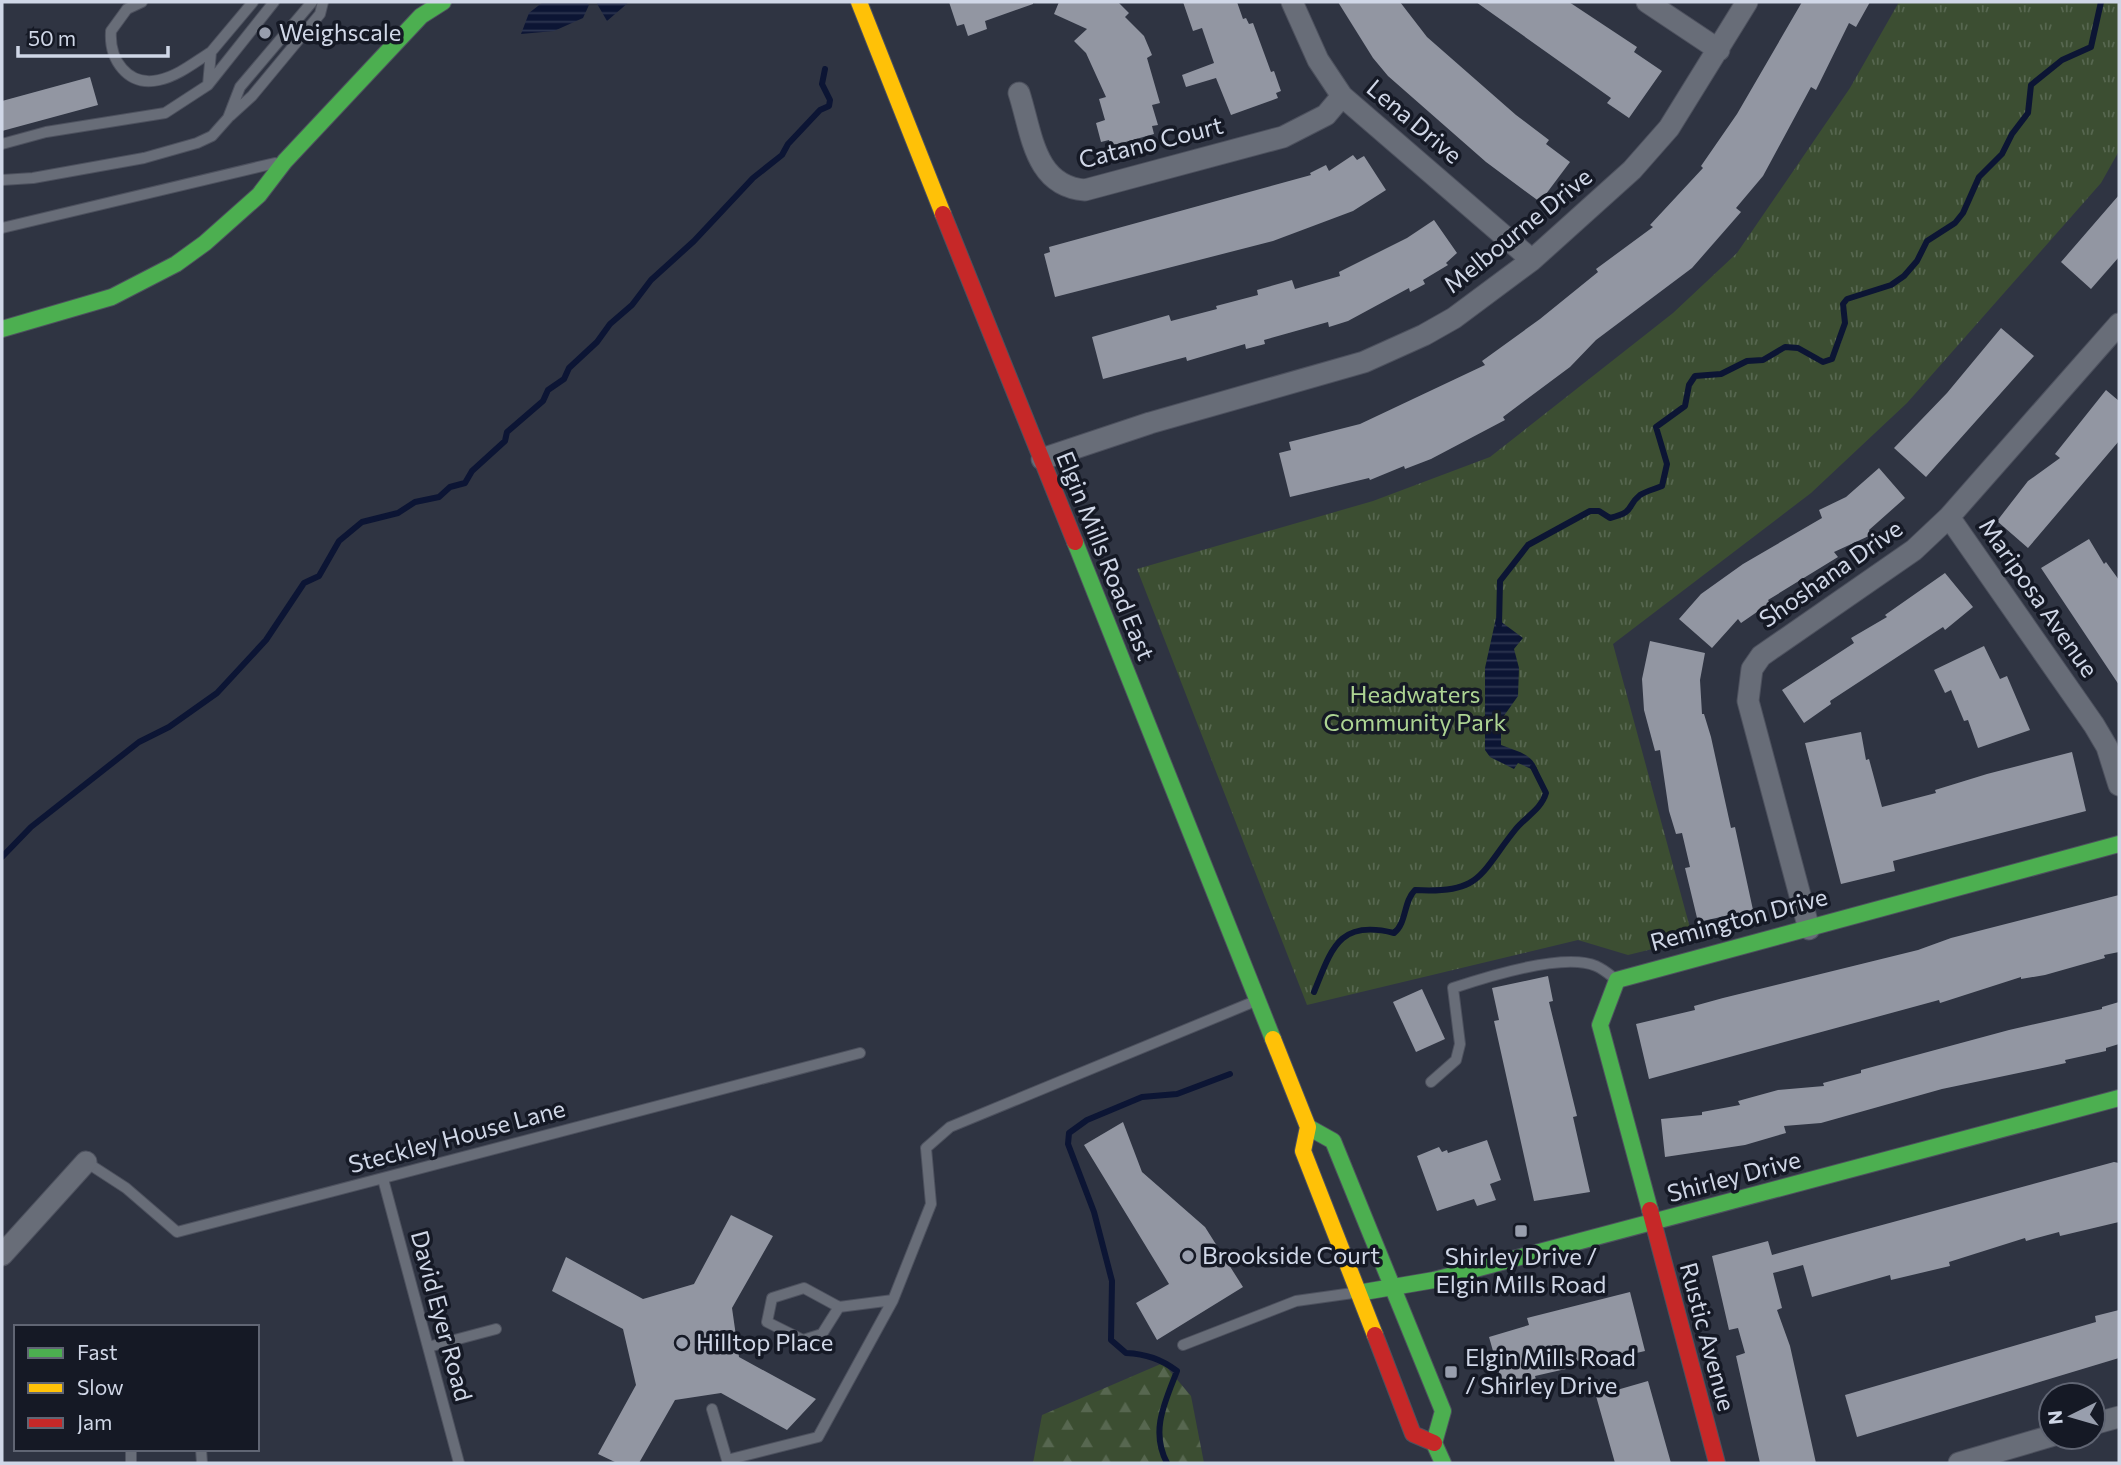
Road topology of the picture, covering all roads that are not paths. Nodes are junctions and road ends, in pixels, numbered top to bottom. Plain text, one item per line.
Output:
1 (142, 2) edge
2 (274, 2) edge
3 (312, 2) edge
4 (323, 2) edge
5 (443, 2) edge
6 (859, 2) edge
7 (1292, 2) edge
8 (1647, 2) edge
9 (1747, 2) edge
10 (251, 3) edge
11 (1719, 50) junction
12 (211, 52) junction
13 (208, 85) junction
14 (1019, 93) dead end
15 (1342, 96) junction
16 (228, 118) junction
17 (2, 144) edge
18 (285, 161) junction
19 (2, 180) edge
20 (2, 228) edge
21 (1532, 260) junction
22 (2119, 324) edge
23 (2, 329) edge
24 (2112, 349) edge
25 (1042, 459) junction
26 (1949, 517) junction
27 (2119, 785) edge
28 (2119, 844) edge
29 (1809, 929) junction
30 (1617, 979) junction
31 (1258, 1000) junction
32 (860, 1053) dead end
33 (1431, 1082) dead end
34 (2119, 1098) edge
35 (1308, 1127) junction
36 (86, 1162) joint
37 (383, 1179) junction
38 (1651, 1222) junction
39 (2, 1255) edge
40 (1393, 1287) junction
41 (1358, 1293) junction
42 (893, 1300) junction
43 (839, 1307) junction
44 (496, 1329) dead end
45 (1183, 1345) dead end
46 (428, 1347) junction
47 (712, 1409) dead end
48 (2037, 1441) edge
49 (1434, 1443) junction
50 (459, 1463) edge
51 (1443, 1463) edge
52 (1717, 1463) edge
53 (1959, 1463) edge

1 - 12 lane
2 - 13 lane
3 - 16 lane
4 - 16 lane
5 - 18 street
6 - 25 street, Elgin Mills Road East
7 - 15 street, Lena Drive
8 - 11 street
9 - 11 street, Melbourne Drive
10 - 12 lane
11 - 21 street, Melbourne Drive
12 - 13 lane
13 - 17 lane
14 - 15 street, Catano Court
15 - 21 street, Lena Drive
16 - 19 lane
18 - 20 lane
18 - 23 street
21 - 25 street, Melbourne Drive
22 - 24 street, Shoshana Drive
24 - 26 street, Shoshana Drive
25 - 31 street, Elgin Mills Road East
26 - 27 street, Mariposa Avenue
26 - 29 street, Shoshana Drive
28 - 29 street, Remington Drive
29 - 30 street, Remington Drive
30 - 33 lane
30 - 38 street
31 - 35 street, Elgin Mills Road East
31 - 42 lane
32 - 37 lane, Steckley House Lane
34 - 38 street, Shirley Drive
35 - 40 street
35 - 41 street, Elgin Mills Road East
36 - 37 lane, Steckley House Lane
36 - 39 street
37 - 46 lane, David Eyer Road
38 - 40 street, Shirley Drive
38 - 52 street, Rustic Avenue
40 - 41 street, Shirley Drive
40 - 49 street
41 - 45 lane
41 - 49 street, Elgin Mills Road East
42 - 43 lane
42 - 47 lane
43 - 43 lane
44 - 46 lane
46 - 50 lane, David Eyer Road
48 - 53 street
49 - 51 street, Elgin Mills Road East

